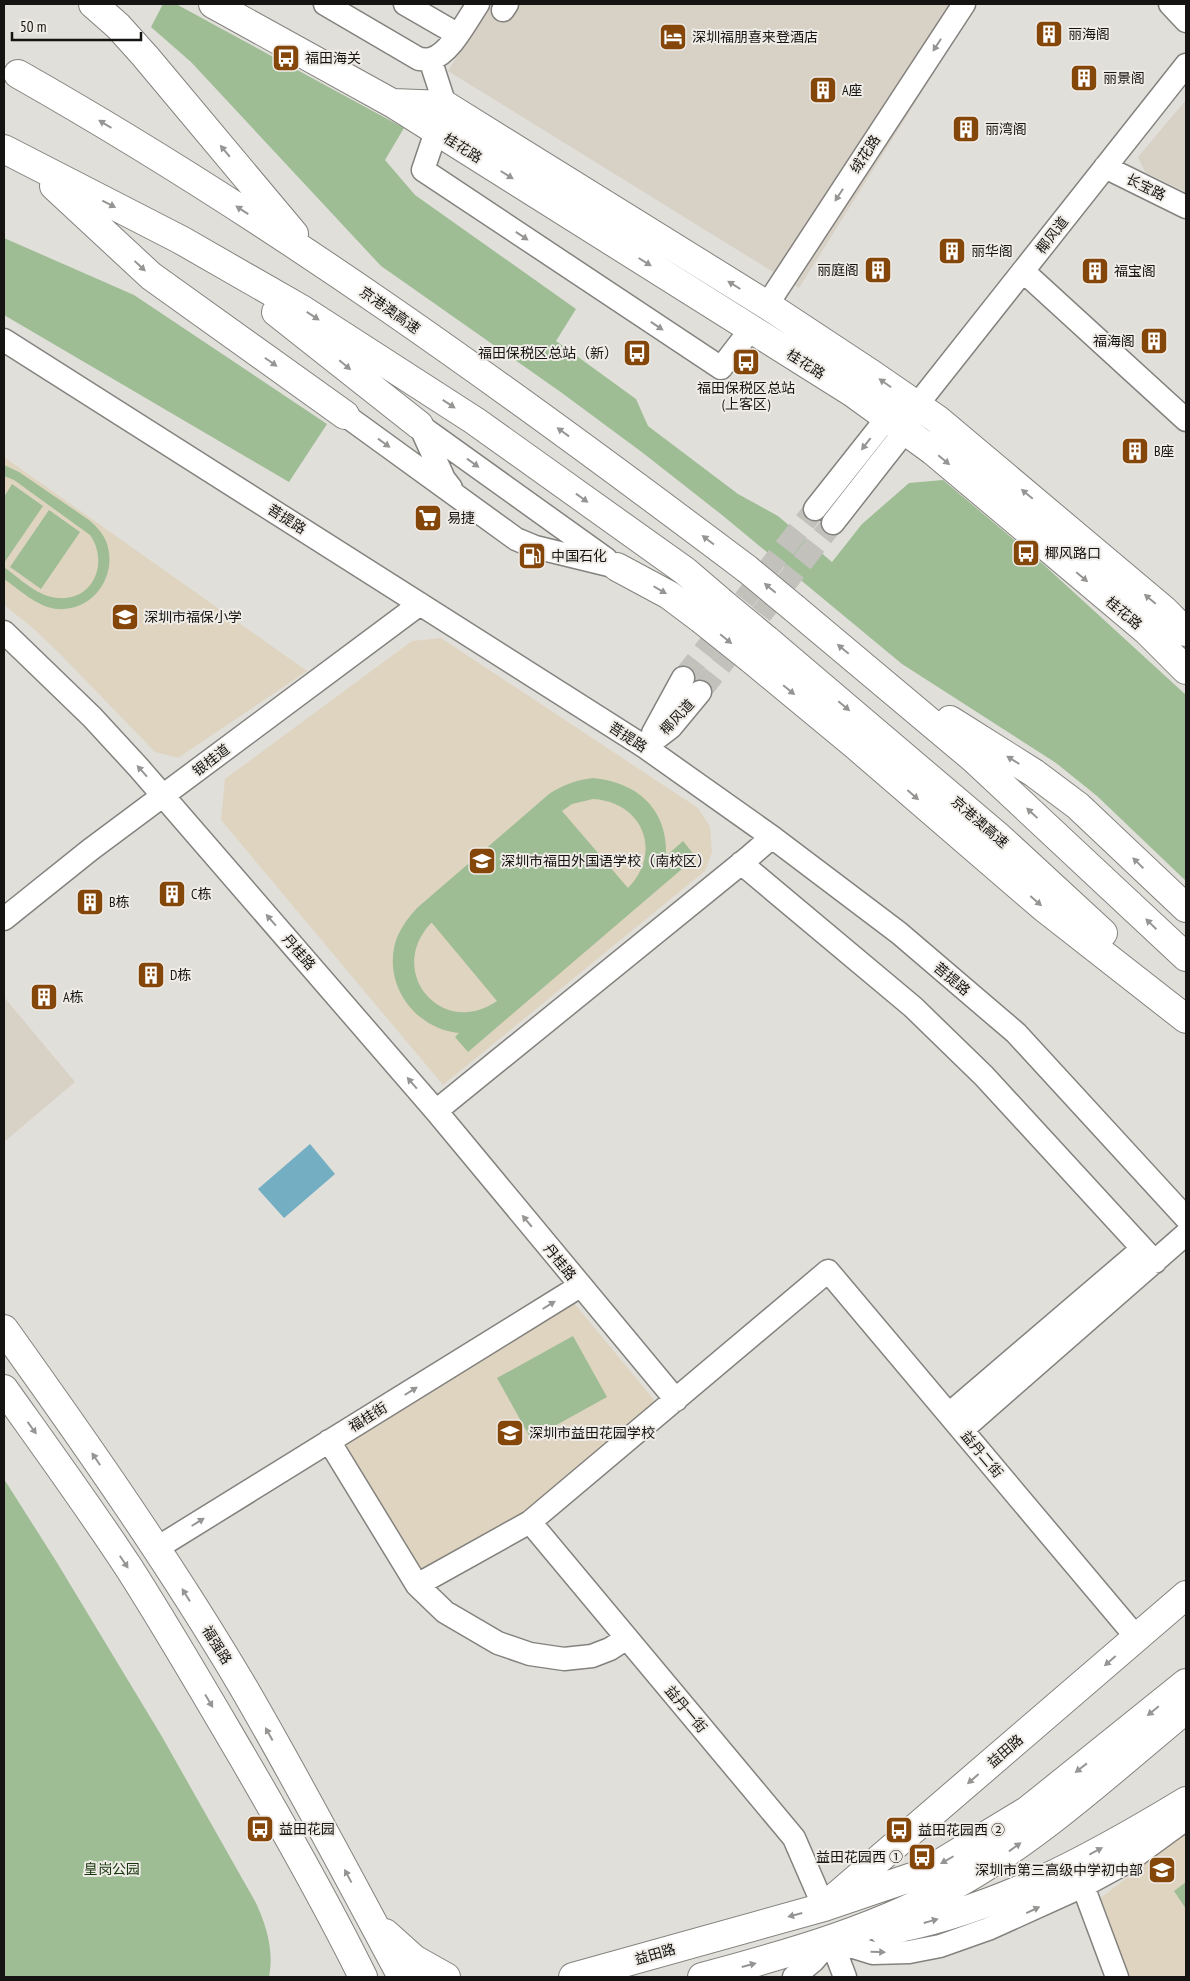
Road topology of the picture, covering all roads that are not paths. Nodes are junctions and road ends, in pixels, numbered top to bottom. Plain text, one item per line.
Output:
1 (93, 4) edge
2 (213, 4) edge
3 (325, 4) edge
4 (405, 4) edge
5 (478, 4) edge
6 (964, 4) edge
7 (1170, 4) edge
8 (1186, 21) edge
9 (457, 34) junction
10 (430, 59) junction
11 (1186, 65) edge
12 (18, 74) dead end
13 (392, 103) junction
14 (445, 105) junction
15 (436, 131) junction
16 (4, 149) edge
17 (27, 162) junction
18 (1105, 167) junction
19 (1186, 207) edge
20 (181, 240) junction
21 (312, 256) junction
22 (1023, 271) junction
23 (767, 305) junction
24 (752, 329) junction
25 (4, 340) edge
26 (917, 405) junction
27 (345, 415) joint
28 (1186, 420) edge
29 (419, 424) junction
30 (896, 424) junction
31 (455, 495) junction
32 (815, 509) tunnel mouth
33 (833, 523) tunnel mouth
34 (617, 567) junction
35 (420, 604) junction
36 (710, 610) junction
37 (4, 632) edge
38 (1186, 632) edge
39 (759, 650) junction
40 (869, 670) junction
41 (1186, 670) edge
42 (691, 685) tunnel mouth
43 (645, 747) junction
44 (164, 796) junction
45 (772, 836) junction
46 (741, 863) junction
47 (1186, 908) edge
48 (4, 919) edge
49 (1186, 957) edge
50 (1186, 1012) edge
51 (1186, 1019) edge
52 (436, 1111) junction
53 (1186, 1218) edge
54 (1186, 1234) edge
55 (1149, 1256) junction
56 (580, 1286) junction
57 (4, 1329) edge
58 (4, 1389) edge
59 (676, 1400) junction
60 (955, 1422) junction
61 (330, 1441) junction
62 (530, 1522) junction
63 (157, 1548) junction
64 (417, 1585) junction
65 (1186, 1595) edge
66 (627, 1638) junction
67 (1136, 1638) junction
68 (1186, 1684) edge
69 (1186, 1709) edge
70 (1129, 1744) junction
71 (1186, 1801) edge
72 (1186, 1818) edge
73 (1083, 1886) junction
74 (824, 1907) junction
75 (371, 1919) junction
76 (339, 1928) junction
77 (831, 1940) junction
78 (346, 1977) edge
79 (363, 1977) edge
80 (402, 1977) edge
81 (446, 1977) edge
82 (573, 1977) edge
83 (702, 1977) edge
84 (794, 1977) edge
85 (845, 1977) edge
86 (1117, 1977) edge

21 -> 1 main road
2 - 13 main road, 桂花路
3 - 10 street
4 - 9 street
5 - 9 street
6 -> 23 street, 绒花路
7 - 8 street
9 - 10 street
10 - 14 street
11 - 18 street, 椰风道
21 -> 12 main road, 京港澳高速
13 - 14 main road, 桂花路
13 - 15 main road, 桂花路
14 - 15 street
23 -> 14 main road, 桂花路
15 -> 24 main road, 桂花路
15 -> 24 street
16 - 17 main road
17 -> 20 main road
17 -> 27 main road
18 - 19 street, 长宝路
18 - 22 street, 椰风道
20 -> 29 main road
20 -> 36 main road
40 -> 21 main road, 京港澳高速, bridge
22 - 26 street, 椰风道
22 - 28 street
26 -> 23 main road, 桂花路
24 - 30 main road, 桂花路
25 - 35 street, 菩提路
26 - 30 street, 椰风道
38 -> 26 main road, 桂花路
27 -> 31 street
29 - 31 street
29 -> 34 street
30 -> 32 street, 椰风道
30 - 33 street, 椰风道
30 -> 41 main road, 桂花路
31 - 34 street
34 -> 36 main road
35 - 43 street, 菩提路
35 - 44 street, 银桂道
36 -> 39 main road, bridge
44 -> 37 street, 丹桂路
39 -> 50 main road, 京港澳高速
39 -> 51 main road
47 -> 40 main road
49 -> 40 main road
42 - 43 street, 椰风道
43 - 45 street, 菩提路
44 - 48 street, 银桂道
52 -> 44 street, 丹桂路
45 - 46 street
45 - 53 street, 菩提路
46 - 52 street
46 - 55 street
56 -> 52 street, 丹桂路
54 - 55 street
55 - 60 street
56 - 59 street, 丹桂路
61 -> 56 street, 福桂街
63 -> 57 main road, 福强路
58 -> 76 main road
59 - 60 street, 益丹二街
59 - 62 street
60 - 67 street, 益丹二街
63 -> 61 street, 福桂街
61 - 64 street
62 - 64 street
62 - 66 street, 益丹一街
75 -> 63 main road, 福强路
64 - 66 street
65 - 67 main road, 益田路
66 - 74 street, 益丹一街
67 -> 74 main road, 益田路
68 -> 70 main road, 益田路
69 - 70 main road, 益田路
70 -> 74 main road, 益田路
77 -> 70 main road, 益田路
77 -> 71 main road, 益田路
72 - 73 street
77 -> 73 street
73 - 86 street
74 -> 82 main road, 益田路
75 - 80 main road, 福强路
75 - 81 main road
76 - 78 main road
76 - 79 main road
83 -> 77 main road, 益田路
77 - 84 street
77 - 85 street

